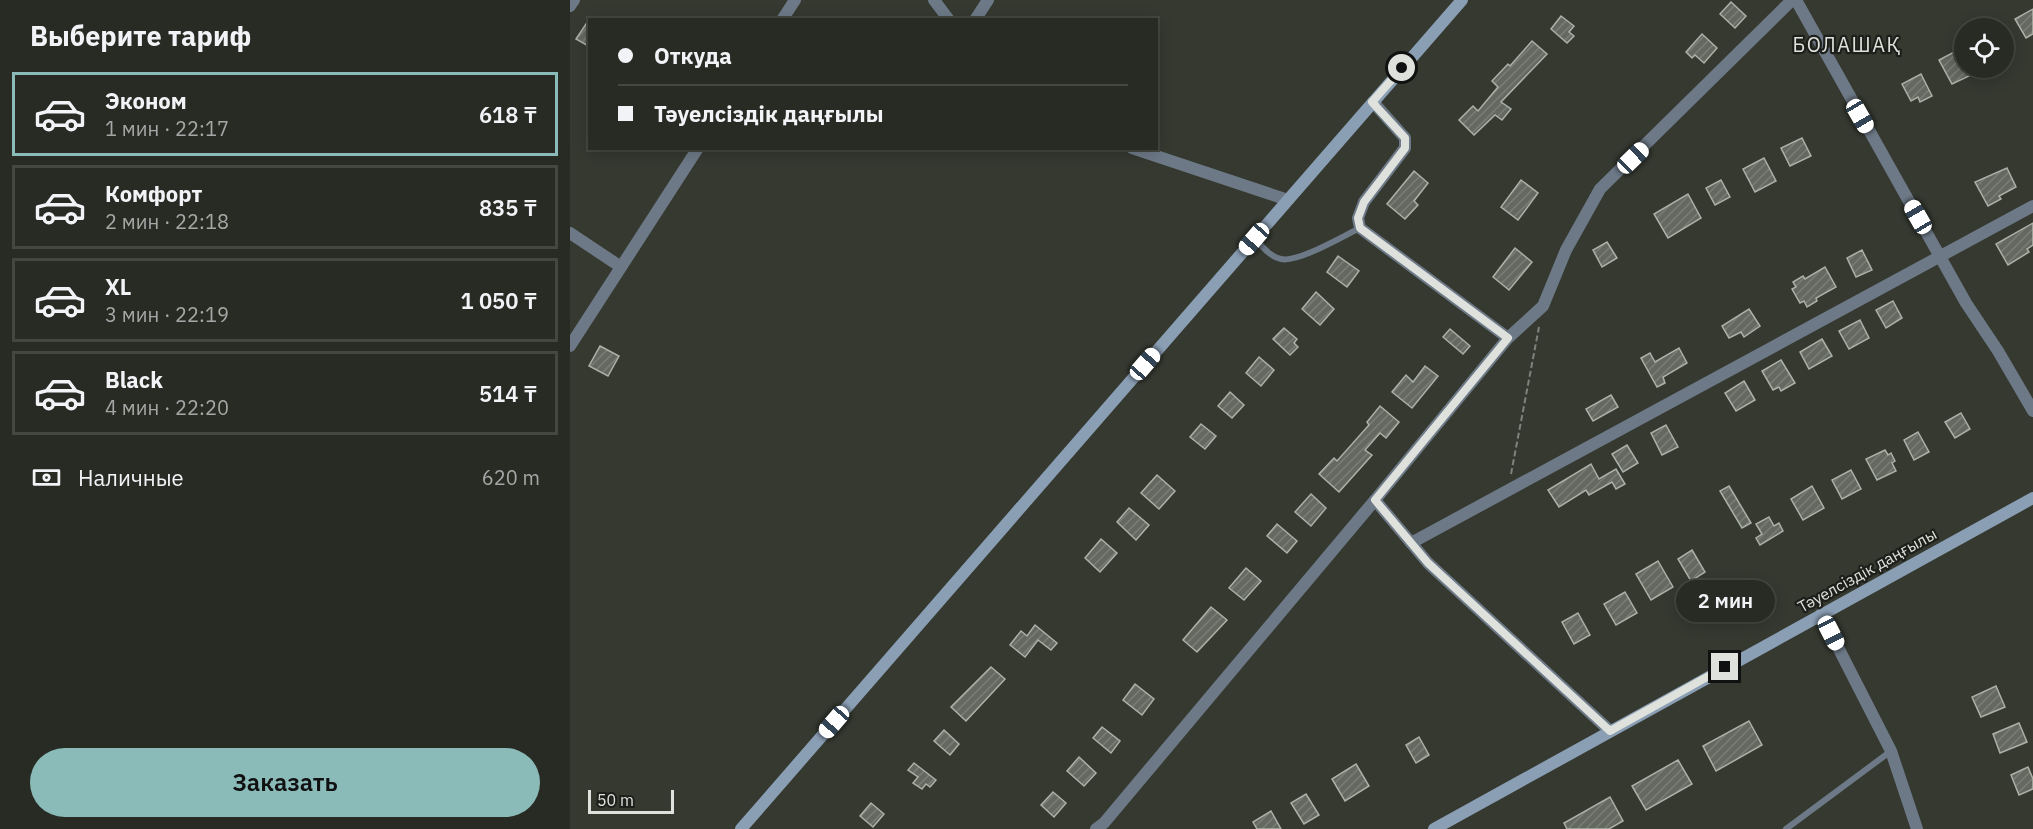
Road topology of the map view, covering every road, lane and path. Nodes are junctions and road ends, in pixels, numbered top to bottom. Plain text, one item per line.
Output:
1 (574, 0) edge
2 (795, 0) edge
3 (934, 0) edge
4 (988, 0) edge
5 (1462, 0) edge
6 (1794, 0) edge
7 (570, 6) edge
8 (783, 18) edge
9 (948, 18) edge
10 (976, 18) edge
11 (1372, 102) junction
12 (697, 150) edge
13 (1138, 150) edge
14 (1288, 200) junction
15 (2033, 206) edge
16 (1360, 228) junction
17 (570, 233) edge
18 (1254, 239) junction
19 (1940, 257) junction
20 (621, 267) junction
21 (1543, 306) junction
22 (1508, 338) junction
23 (570, 346) edge
24 (2033, 411) edge
25 (1508, 489) junction
26 (2033, 498) edge
27 (1375, 500) junction
28 (1411, 543) junction
29 (1821, 614) junction
30 (1610, 731) junction
31 (1891, 751) junction
32 (741, 829) edge
33 (1096, 829) edge
34 (1434, 829) edge
35 (1786, 829) edge
36 (1917, 829) edge

1 - 7 street
2 - 8 street
3 - 9 street
4 - 10 street
5 - 11 main road
6 - 19 street
6 - 21 street
11 - 14 main road
11 - 16 street
12 - 20 street
13 - 14 street
14 - 18 main road
15 - 19 street
16 - 18 lane
16 - 22 street
17 - 20 street
18 - 32 main road
19 - 24 street
19 - 25 street
20 - 23 street
21 - 22 street
21 - 25 path
22 - 27 street
25 - 28 street
26 - 29 main road, Тәуелсіздік даңғылы
27 - 28 street
27 - 33 street
28 - 30 street
29 - 30 main road, Тәуелсіздік даңғылы
29 - 31 street
30 - 34 main road, Тәуелсіздік даңғылы
31 - 35 lane
31 - 36 street

